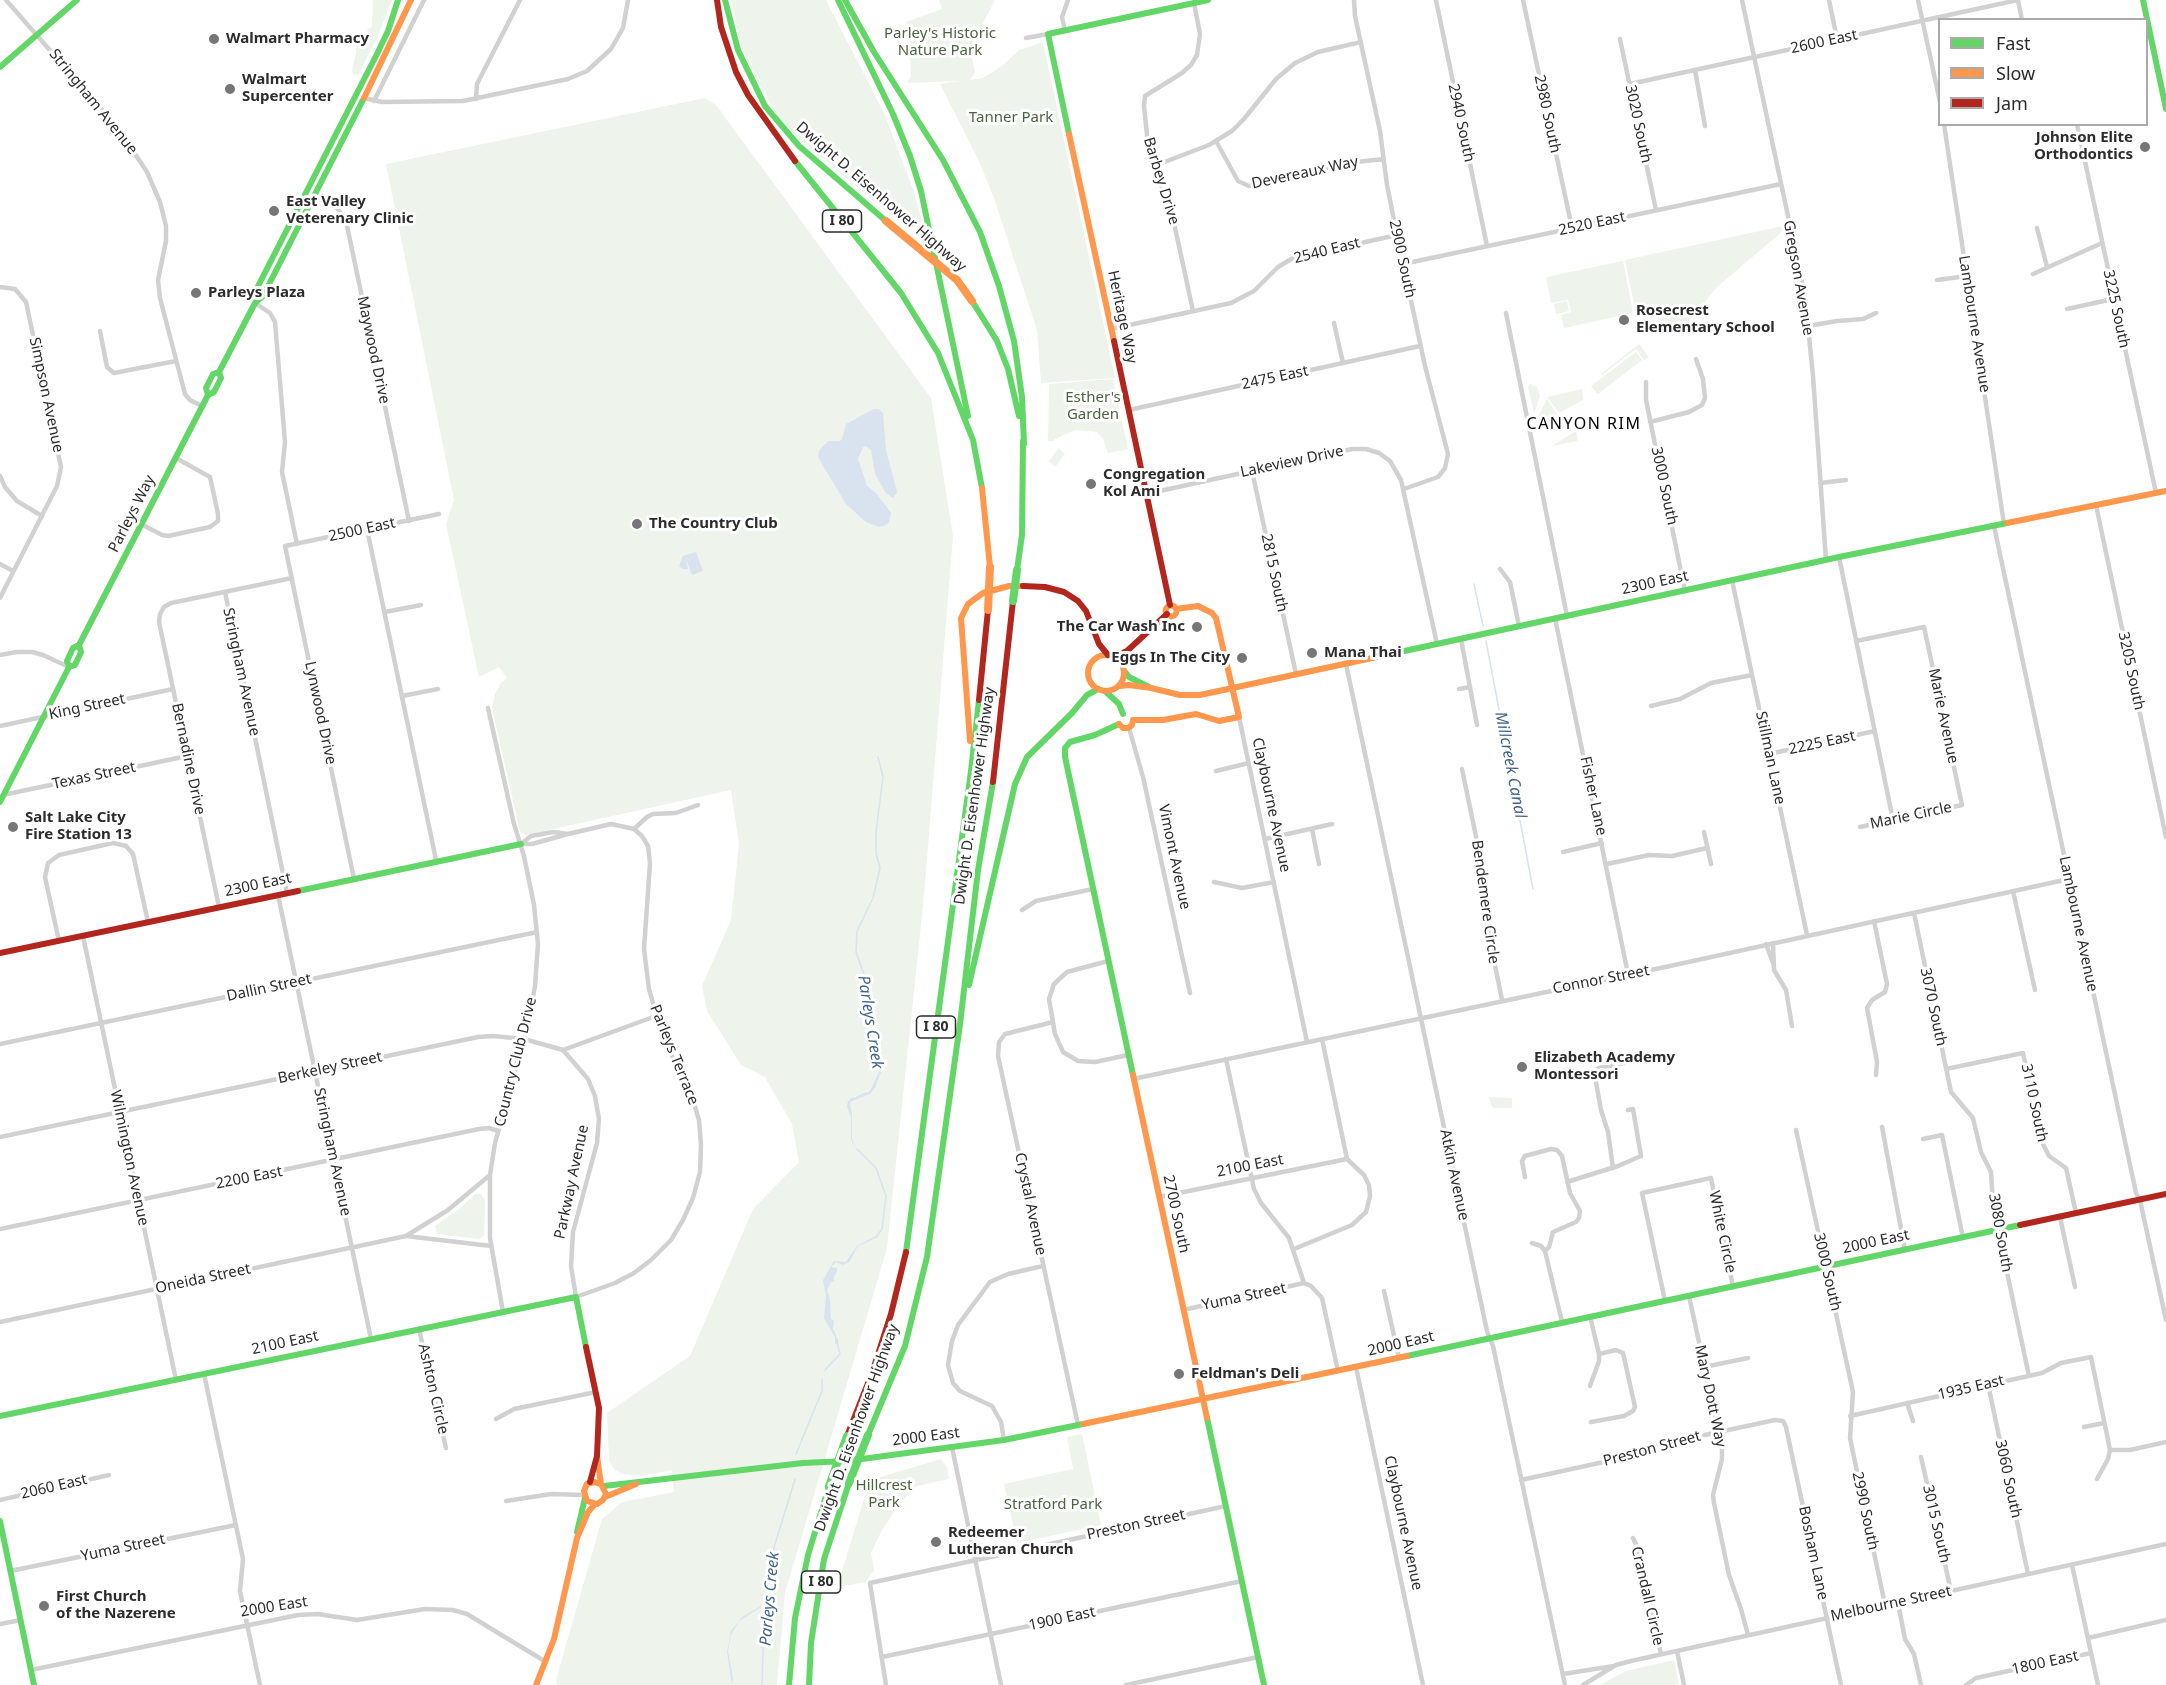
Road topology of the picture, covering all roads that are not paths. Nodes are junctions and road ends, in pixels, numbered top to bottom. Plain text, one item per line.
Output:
1 (6, 0) edge
2 (77, 0) edge
3 (398, 0) edge
4 (411, 0) edge
5 (424, 0) edge
6 (520, 0) edge
7 (628, 0) edge
8 (717, 0) edge
9 (725, 0) edge
10 (831, 0) edge
11 (838, 0) edge
12 (845, 0) edge
13 (1068, 0) edge
14 (1208, 0) edge
15 (1354, 0) edge
16 (1436, 0) edge
17 (1523, 0) edge
18 (1742, 0) edge
19 (1829, 0) edge
20 (1918, 0) edge
21 (2018, 0) edge
22 (2143, 0) edge
23 (1194, 3) junction
24 (2022, 18) edge
25 (2147, 18) edge
26 (1922, 21) junction
27 (2148, 24) edge
28 (1065, 31) junction
29 (1048, 34) junction
30 (37, 35) junction
31 (1026, 39) dead end
32 (1620, 39) dead end
33 (1837, 39) junction
34 (857, 40) junction
35 (1361, 42) junction
36 (1754, 57) junction
37 (0, 68) edge
38 (1695, 70) junction
39 (1630, 84) junction
40 (1938, 93) edge
41 (360, 97) junction
42 (476, 99) junction
43 (374, 101) junction
44 (2166, 109) edge
45 (1705, 126) dead end
46 (1944, 126) edge
47 (2077, 126) edge
48 (2079, 133) junction
49 (1216, 141) junction
50 (2039, 142) dead end
51 (1383, 159) junction
52 (1154, 166) junction
53 (1781, 184) junction
54 (311, 193) junction
55 (1656, 210) junction
56 (1572, 228) junction
57 (2037, 228) dead end
58 (1396, 234) junction
59 (2102, 243) junction
60 (1487, 246) junction
61 (1403, 264) junction
62 (2047, 267) junction
63 (2033, 274) dead end
64 (1966, 276) junction
65 (1937, 280) dead end
66 (0, 287) edge
67 (2113, 299) junction
68 (255, 303) junction
69 (2067, 309) dead end
70 (1193, 311) junction
71 (1506, 313) dead end
72 (1876, 313) dead end
73 (1334, 323) dead end
74 (1808, 326) junction
75 (1111, 329) junction
76 (100, 331) dead end
77 (1420, 346) junction
78 (1696, 359) dead end
79 (176, 361) junction
80 (1343, 363) junction
81 (1646, 382) dead end
82 (202, 406) junction
83 (1129, 410) junction
84 (1650, 422) junction
85 (973, 440) junction
86 (1024, 444) junction
87 (176, 458) junction
88 (1252, 471) junction
89 (0, 476) edge
90 (1846, 480) dead end
91 (1820, 483) junction
92 (1404, 489) junction
93 (2166, 491) edge
94 (2156, 493) junction
95 (1146, 494) junction
96 (2096, 505) junction
97 (439, 514) dead end
98 (42, 516) junction
99 (409, 520) junction
100 (141, 524) junction
101 (2004, 524) junction
102 (1994, 526) junction
103 (368, 529) junction
104 (297, 544) junction
105 (285, 546) joint
106 (1839, 557) junction
107 (1826, 560) junction
108 (0, 564) edge
109 (1500, 569) dead end
110 (13, 571) junction
111 (292, 578) junction
112 (1732, 580) junction
113 (1685, 591) junction
114 (225, 592) junction
115 (0, 598) edge
116 (421, 605) dead end
117 (1171, 609) junction
118 (385, 612) junction
119 (1567, 616) junction
120 (1555, 618) junction
121 (1519, 626) junction
122 (1461, 639) junction
123 (1140, 640) junction
124 (1856, 641) junction
125 (1437, 644) junction
126 (0, 655) edge
127 (1111, 656) junction
128 (1347, 664) junction
129 (69, 667) junction
130 (1124, 669) junction
131 (1296, 675) junction
132 (1752, 675) junction
133 (1119, 686) junction
134 (1470, 687) junction
135 (1151, 688) junction
136 (1233, 688) junction
137 (174, 689) junction
138 (438, 689) dead end
139 (1459, 689) dead end
140 (1102, 690) junction
141 (402, 696) junction
142 (1119, 704) junction
143 (1651, 706) dead end
144 (488, 708) dead end
145 (1123, 714) junction
146 (43, 717) junction
147 (1239, 717) junction
148 (1119, 724) junction
149 (1131, 724) junction
150 (1478, 725) dead end
151 (0, 726) edge
152 (1875, 731) junction
153 (1769, 754) junction
154 (188, 756) junction
155 (1249, 764) junction
156 (1462, 769) dead end
157 (971, 771) junction
158 (1216, 771) dead end
159 (1, 797) edge
160 (698, 805) dead end
161 (1962, 805) joint
162 (1893, 820) junction
163 (1332, 824) dead end
164 (1860, 827) dead end
165 (634, 829) junction
166 (1312, 829) junction
167 (1704, 832) dead end
168 (2166, 837) edge
169 (1265, 839) junction
170 (1602, 843) junction
171 (521, 844) junction
172 (1707, 848) junction
173 (1563, 852) dead end
174 (436, 860) junction
175 (1319, 864) dead end
176 (1607, 864) junction
177 (1711, 864) dead end
178 (354, 879) junction
179 (2069, 879) junction
180 (1215, 882) dead end
181 (1274, 882) junction
182 (1093, 889) junction
183 (2013, 891) junction
184 (283, 894) junction
185 (219, 907) junction
186 (1022, 910) dead end
187 (1914, 913) junction
188 (1874, 921) junction
189 (148, 922) junction
190 (537, 932) junction
191 (1807, 935) junction
192 (83, 936) junction
193 (59, 941) junction
194 (1773, 943) junction
195 (1766, 944) junction
196 (0, 953) edge
197 (1108, 961) junction
198 (1773, 963) junction
199 (1628, 974) junction
200 (297, 982) junction
201 (2035, 990) dead end
202 (1190, 993) dead end
203 (1502, 1000) junction
204 (656, 1016) junction
205 (1422, 1018) junction
206 (1053, 1022) junction
207 (101, 1023) junction
208 (960, 1023) junction
209 (1792, 1026) dead end
210 (524, 1039) junction
211 (1322, 1039) junction
212 (1308, 1042) junction
213 (0, 1044) edge
214 (563, 1050) junction
215 (1128, 1055) junction
216 (1226, 1059) junction
217 (1644, 1059) dead end
218 (1946, 1069) junction
219 (315, 1071) junction
220 (1876, 1075) dead end
221 (1133, 1079) junction
222 (1955, 1099) joint
223 (1628, 1110) dead end
224 (120, 1112) junction
225 (1882, 1127) dead end
226 (1796, 1130) dead end
227 (498, 1131) junction
228 (0, 1137) edge
229 (1923, 1139) dead end
230 (1347, 1159) junction
231 (334, 1161) junction
232 (1613, 1168) junction
233 (490, 1175) junction
234 (1525, 1177) dead end
235 (1251, 1180) junction
236 (1567, 1182) junction
237 (2166, 1194) edge
238 (1159, 1197) junction
239 (138, 1200) junction
240 (2140, 1200) junction
241 (2076, 1214) junction
242 (2060, 1217) junction
243 (0, 1229) edge
244 (1998, 1230) junction
245 (406, 1236) junction
246 (1963, 1238) junction
247 (1533, 1243) dead end
248 (491, 1246) junction
249 (352, 1248) junction
250 (1294, 1249) junction
251 (1905, 1250) junction
252 (1545, 1251) junction
253 (1043, 1266) junction
254 (1827, 1267) junction
255 (1304, 1283) junction
256 (1733, 1287) junction
257 (2075, 1287) dead end
258 (157, 1289) junction
259 (1384, 1291) dead end
260 (1689, 1296) junction
261 (576, 1297) junction
262 (1665, 1301) junction
263 (1183, 1310) junction
264 (503, 1312) junction
265 (1590, 1316) junction
266 (2166, 1320) edge
267 (0, 1322) edge
268 (1562, 1322) junction
269 (419, 1329) junction
270 (1490, 1338) junction
271 (371, 1339) junction
272 (1599, 1354) junction
273 (1399, 1358) junction
274 (1748, 1358) dead end
275 (1356, 1367) junction
276 (1704, 1367) junction
277 (1338, 1371) junction
278 (204, 1374) junction
279 (2029, 1376) junction
280 (176, 1380) junction
281 (1988, 1384) junction
282 (1590, 1386) dead end
283 (597, 1396) junction
284 (1202, 1398) junction
285 (1907, 1402) junction
286 (0, 1416) edge
287 (1850, 1416) junction
288 (496, 1419) dead end
289 (1783, 1421) joint
290 (1913, 1421) dead end
291 (1591, 1422) dead end
292 (2104, 1423) junction
293 (1078, 1425) junction
294 (2084, 1427) dead end
295 (1718, 1432) junction
296 (1005, 1440) junction
297 (2166, 1442) edge
298 (952, 1447) junction
299 (446, 1448) dead end
300 (2110, 1450) junction
301 (597, 1455) junction
302 (1921, 1457) dead end
303 (109, 1475) dead end
304 (2097, 1479) dead end
305 (1521, 1480) junction
306 (591, 1482) junction
307 (636, 1484) junction
308 (602, 1485) junction
309 (584, 1496) junction
310 (605, 1497) junction
311 (0, 1500) edge
312 (506, 1501) dead end
313 (595, 1504) junction
314 (1226, 1506) junction
315 (0, 1521) edge
316 (236, 1524) junction
317 (577, 1538) junction
318 (1633, 1538) dead end
319 (2166, 1544) edge
320 (974, 1560) junction
321 (2072, 1565) junction
322 (10, 1571) junction
323 (2028, 1574) junction
324 (1242, 1581) junction
325 (1951, 1591) junction
326 (1898, 1603) junction
327 (1885, 1605) junction
328 (1826, 1618) junction
329 (21, 1620) junction
330 (2166, 1620) edge
331 (0, 1624) edge
332 (247, 1625) junction
333 (990, 1634) junction
334 (1748, 1635) junction
335 (2088, 1638) junction
336 (1677, 1651) junction
337 (2091, 1653) junction
338 (1661, 1654) junction
339 (882, 1657) junction
340 (1258, 1657) junction
341 (546, 1662) junction
342 (1616, 1665) junction
343 (31, 1670) junction
344 (1563, 1674) junction
345 (34, 1685) edge
346 (260, 1685) edge
347 (536, 1685) edge
348 (789, 1685) edge
349 (809, 1685) edge
350 (886, 1685) edge
351 (1001, 1685) edge
352 (1126, 1685) edge
353 (1264, 1685) edge
354 (1424, 1685) edge
355 (1565, 1685) edge
356 (1583, 1685) edge
357 (1684, 1685) edge
358 (1841, 1685) edge
359 (1921, 1685) edge
360 (1966, 1685) edge
361 (2098, 1685) edge

1 - 30 street, Stringham Avenue
2 - 30 main road
3 - 41 main road
4 - 41 main road
5 - 43 street
6 - 42 street
7 - 42 street
8 - 85 main road, Dwight D. Eisenhower Highway / I 80
9 - 86 main road, Dwight D. Eisenhower Highway / I 80, bridge
10 - 34 main road
11 - 34 main road
12 - 86 main road
13 - 28 street
14 - 23 main road
15 - 35 street, 2900 South
16 - 60 street, 2940 South
17 - 56 street, 2980 South
18 - 36 street, Gregson Avenue
19 - 33 street
20 - 26 street
21 - 24 street
21 - 26 street, 2600 East
22 - 25 main road
23 - 28 main road
23 - 52 street, Barbey Drive
26 - 33 street, 2600 East
26 - 40 street
27 - 44 main road
28 - 29 main road
29 - 31 street
29 - 75 main road, Heritage Way
30 - 37 main road
30 - 79 street, Stringham Avenue
32 - 39 street, 3020 South
33 - 36 street, 2600 East
34 - 85 main road
35 - 49 street
35 - 51 street, 2900 South
36 - 38 street, 2600 East
36 - 53 street, Gregson Avenue
38 - 39 street, 2600 East
38 - 45 street
39 - 55 street, 3020 South
41 - 43 street
41 - 54 main road, Parleys Way
42 - 43 street
46 - 64 street, Lambourne Avenue
47 - 48 street, 3225 South
48 - 50 street
48 - 59 street, 3225 South
49 - 51 street, Devereaux Way
49 - 52 street
51 - 58 street, 2900 South
52 - 70 street, Barbey Drive
53 - 55 street, 2520 East
53 - 74 street, Gregson Avenue
54 - 68 main road, Parleys Way
54 - 99 street, Maywood Drive
55 - 56 street, 2520 East
56 - 60 street, 2520 East
57 - 62 street
58 - 61 street, 2900 South
58 - 70 street, 2540 East
59 - 62 street
59 - 67 street, 3225 South
60 - 61 street, 2520 East
61 - 77 street, 2900 South
62 - 63 street
64 - 65 street
64 - 101 street, Lambourne Avenue
66 - 98 street, Simpson Avenue
67 - 69 street
67 - 94 street, 3225 South
68 - 82 main road, Parleys Way
68 - 104 street
70 - 75 street
71 - 119 street
72 - 74 street
73 - 80 street
74 - 91 street, Gregson Avenue
75 - 83 main road, Heritage Way
76 - 79 street
77 - 80 street, 2475 East
77 - 92 street, 2900 South
78 - 84 street
79 - 82 street, Stringham Avenue
80 - 83 street, 2475 East
81 - 84 street, 3000 South
82 - 87 main road, Parleys Way
83 - 95 main road, Heritage Way
84 - 113 street, 3000 South
85 - 157 main road, Dwight D. Eisenhower Highway / I 80, bridge
86 - 208 main road, Dwight D. Eisenhower Highway / I 80, bridge
87 - 100 main road, Parleys Way
87 - 100 street
88 - 92 street, Lakeview Drive
88 - 95 street, Lakeview Drive
88 - 131 street, 2815 South
89 - 98 street
90 - 91 street
91 - 107 street, Gregson Avenue
92 - 125 street, Lakeview Drive
93 - 94 main road, 2300 East
94 - 96 main road, 2300 East
95 - 117 main road, Heritage Way
96 - 101 main road, 2300 East
96 - 168 street, 3205 South
97 - 99 street, 2500 East
98 - 110 street, Simpson Avenue
99 - 103 street, 2500 East
100 - 129 main road, Parleys Way
101 - 102 main road, 2300 East
102 - 106 main road, 2300 East
102 - 179 street, Lambourne Avenue
103 - 104 street, 2500 East
103 - 118 street
104 - 105 street, 2500 East
105 - 111 street, Lynwood Drive
106 - 107 main road, 2300 East
106 - 124 street
107 - 112 main road, 2300 East
108 - 110 street
109 - 121 street
110 - 115 street, Simpson Avenue
111 - 114 street
111 - 178 street, Lynwood Drive
112 - 113 main road, 2300 East
112 - 132 street, Stillman Lane
113 - 119 main road, 2300 East
114 - 137 street, Bernadine Drive
114 - 184 street, Stringham Avenue
116 - 118 street
117 - 123 main road
117 - 136 main road, Claybourne Avenue
118 - 141 street
119 - 120 main road, 2300 East
120 - 121 main road, 2300 East
120 - 170 street, Fisher Lane
121 - 122 main road, 2300 East
122 - 125 main road, 2300 East
122 - 134 street
123 - 127 main road
123 - 130 main road
124 - 152 street
124 - 161 street, Marie Avenue
125 - 128 main road, 2300 East
126 - 129 street
127 - 130 main road
127 - 140 main road
127 - 157 main road
128 - 131 main road, 2300 East
128 - 205 street, Atkin Avenue
129 - 146 main road, Parleys Way
130 - 133 main road
130 - 135 main road, 2300 East
131 - 136 main road, 2300 East
132 - 143 street
132 - 153 street, Stillman Lane
133 - 135 main road, 2300 East
133 - 140 main road
133 - 142 main road
134 - 139 street
134 - 150 street
135 - 136 main road, 2300 East
136 - 147 main road, Claybourne Avenue
137 - 146 street, King Street
137 - 154 street, Bernadine Drive
138 - 141 street
140 - 142 main road
140 - 208 main road
141 - 174 street
142 - 145 main road
144 - 171 street, Country Club Drive
145 - 148 main road
145 - 149 main road
146 - 151 street, King Street
146 - 159 main road, Parleys Way
147 - 149 main road
147 - 155 street, Claybourne Avenue
148 - 149 main road
148 - 182 main road, 2700 South
149 - 202 street, Vimont Avenue
152 - 153 street, 2225 East
152 - 162 street
153 - 191 street, Stillman Lane
154 - 159 street, Texas Street
154 - 185 street, Bernadine Drive
155 - 158 street
155 - 169 street, Claybourne Avenue
156 - 203 street, Bendemere Circle
157 - 348 main road, Dwight D. Eisenhower Highway / I 80, bridge
160 - 165 street
161 - 162 street, Marie Circle
162 - 164 street, Marie Circle
163 - 166 street
165 - 171 street, 2300 East
165 - 204 street, Parleys Terrace
166 - 169 street
166 - 175 street
167 - 172 street
169 - 181 street, Claybourne Avenue
170 - 173 street
170 - 176 street, Fisher Lane
171 - 174 main road, 2300 East
171 - 190 street, Country Club Drive
172 - 176 street
172 - 177 street
174 - 178 main road, 2300 East
176 - 199 street, Fisher Lane
178 - 184 main road, 2300 East
179 - 183 street, Connor Street
179 - 240 street, Lambourne Avenue
180 - 181 street
181 - 212 street, Claybourne Avenue
182 - 186 street
182 - 197 main road, 2700 South
183 - 187 street, Connor Street
183 - 201 street
184 - 185 main road, 2300 East
184 - 200 street, Stringham Avenue
185 - 189 main road, 2300 East
187 - 188 street, Connor Street
187 - 218 street, 3070 South
188 - 191 street, Connor Street
188 - 220 street
189 - 192 main road, 2300 East
189 - 193 street
190 - 200 street, Dallin Street
190 - 210 street, Country Club Drive
191 - 194 street, Connor Street
192 - 193 main road, 2300 East
192 - 207 street, Wilmington Avenue
193 - 196 main road, 2300 East
194 - 195 street, Connor Street
194 - 198 street
195 - 198 street
195 - 199 street, Connor Street
197 - 206 street
197 - 215 main road, 2700 South
198 - 209 street
199 - 203 street, Connor Street
200 - 207 street, Dallin Street
200 - 219 street, Stringham Avenue
203 - 205 street, Connor Street
204 - 214 street
204 - 261 street, Parleys Terrace
205 - 211 street, Connor Street
205 - 270 street, Atkin Avenue
206 - 215 street
206 - 253 street, Crystal Avenue
207 - 213 street, Dallin Street
207 - 224 street, Wilmington Avenue
208 - 349 main road, Dwight D. Eisenhower Highway / I 80, bridge
210 - 214 street, Berkeley Street
210 - 219 street, Berkeley Street
210 - 227 street, Country Club Drive
211 - 212 street, Connor Street
211 - 230 street
212 - 216 street, Connor Street
214 - 261 street, Parkway Avenue
215 - 221 main road, 2700 South
216 - 221 street, Connor Street
216 - 235 street
217 - 232 street
218 - 222 street, 3070 South
218 - 241 street, 3110 South
219 - 224 street, Berkeley Street
219 - 231 street, Stringham Avenue
221 - 238 main road, 2700 South
222 - 244 street, 3080 South
223 - 232 street
224 - 228 street, Berkeley Street
224 - 239 street, Wilmington Avenue
225 - 251 street
226 - 254 street, 3000 South
227 - 231 street, 2200 East
227 - 233 street, Country Club Drive
229 - 246 street
230 - 235 street, 2100 East
230 - 250 street
231 - 239 street, 2200 East
231 - 249 street, Stringham Avenue
232 - 236 street
233 - 245 street, Oneida Street
233 - 248 street, Country Club Drive
234 - 236 street
235 - 238 street, 2100 East
235 - 250 street
236 - 252 street
237 - 240 main road, 2000 East
238 - 263 main road, 2700 South
239 - 243 street, 2200 East
239 - 258 street, Wilmington Avenue
240 - 241 main road, 2000 East
240 - 266 street, Lambourne Avenue
241 - 242 main road, 2000 East
242 - 244 main road, 2000 East
242 - 257 street
244 - 246 main road, 2000 East
244 - 279 street, 3080 South
245 - 248 street, Oneida Street
245 - 249 street, Oneida Street
246 - 251 main road, 2000 East
247 - 252 street
248 - 264 street, Country Club Drive
249 - 258 street, Oneida Street
249 - 271 street, Stringham Avenue
250 - 255 street
251 - 254 main road, 2000 East
252 - 268 street
253 - 293 street, Crystal Avenue
253 - 296 street
254 - 256 main road, 2000 East
254 - 287 street, 3000 South
255 - 263 street, Yuma Street
255 - 277 street
256 - 260 main road, 2000 East
256 - 262 street, White Circle
258 - 267 street, Oneida Street
258 - 280 street, Wilmington Avenue
259 - 273 street
260 - 262 main road, 2000 East
260 - 276 street, Mary Dott Way
261 - 264 main road, 2100 East
261 - 283 main road, Parkway Avenue
262 - 265 main road, 2000 East
263 - 284 main road, 2700 South
264 - 269 main road, 2100 East
265 - 268 main road, 2000 East
265 - 272 street
268 - 270 main road, 2000 East
269 - 271 main road, 2100 East
269 - 299 street, Ashton Circle
270 - 273 main road, 2000 East
270 - 305 street, Atkin Avenue
271 - 278 main road, 2100 East
272 - 282 street
272 - 291 street
273 - 275 main road, 2000 East
274 - 276 street
275 - 277 main road, 2000 East
275 - 354 street, Claybourne Avenue
276 - 295 street, Mary Dott Way
277 - 284 main road, 2000 East
278 - 280 main road, 2100 East
278 - 316 street
279 - 281 street, 1935 East
279 - 292 street, 1935 East
280 - 286 main road, 2100 East
281 - 285 street, 1935 East
281 - 323 street, 3060 South
283 - 288 street
283 - 301 main road, Parkway Avenue
284 - 293 main road, 2000 East
284 - 314 main road, 2700 South
285 - 287 street, 1935 East
285 - 290 street
287 - 327 street, 2990 South
289 - 295 street, Preston Street
289 - 328 street, Bosham Lane
292 - 294 street
292 - 300 street
293 - 296 main road, 2000 East
295 - 305 street, Preston Street
295 - 334 street, Mary Dott Way
296 - 298 main road, 2000 East
297 - 300 street
298 - 307 main road, 2000 East
298 - 320 street
300 - 304 street
301 - 306 main road
301 - 308 main road
302 - 325 street, 3015 South
303 - 311 street, 2060 East
305 - 344 street, Atkin Avenue
306 - 308 main road
306 - 309 main road
307 - 308 main road, 2000 East
307 - 310 main road, 2000 East
308 - 310 main road
309 - 312 street
309 - 313 main road
309 - 317 main road
310 - 313 main road
313 - 317 main road
314 - 320 street, Preston Street
314 - 324 main road, 2700 South
315 - 322 main road
316 - 322 street, Yuma Street
316 - 332 street
317 - 341 main road
318 - 338 street, Crandall Circle
319 - 321 street, Melbourne Street
320 - 333 street
320 - 339 street, Preston Street
321 - 323 street, Melbourne Street
321 - 335 street
322 - 329 main road
323 - 325 street, Melbourne Street
324 - 333 street, 1900 East
324 - 340 main road, 2700 South
325 - 326 street, Melbourne Street
326 - 327 street, Melbourne Street
326 - 359 street
327 - 328 street, Melbourne Street
328 - 334 street, Melbourne Street
328 - 358 street, Bosham Lane
329 - 331 street
329 - 343 main road
330 - 335 street
332 - 341 street, 2000 East
332 - 343 street, 2000 East
332 - 346 street
333 - 339 street, 1900 East
333 - 351 street
334 - 336 street, Melbourne Street
335 - 337 street
336 - 338 street, Melbourne Street
336 - 357 street
337 - 360 street, 1800 East
337 - 361 street
338 - 342 street, Melbourne Street
339 - 350 street
340 - 352 street
340 - 353 main road, 2700 South
341 - 347 main road
342 - 344 street, Melbourne Street
342 - 356 street, Melbourne Street
343 - 345 main road
344 - 355 street, Atkin Avenue

